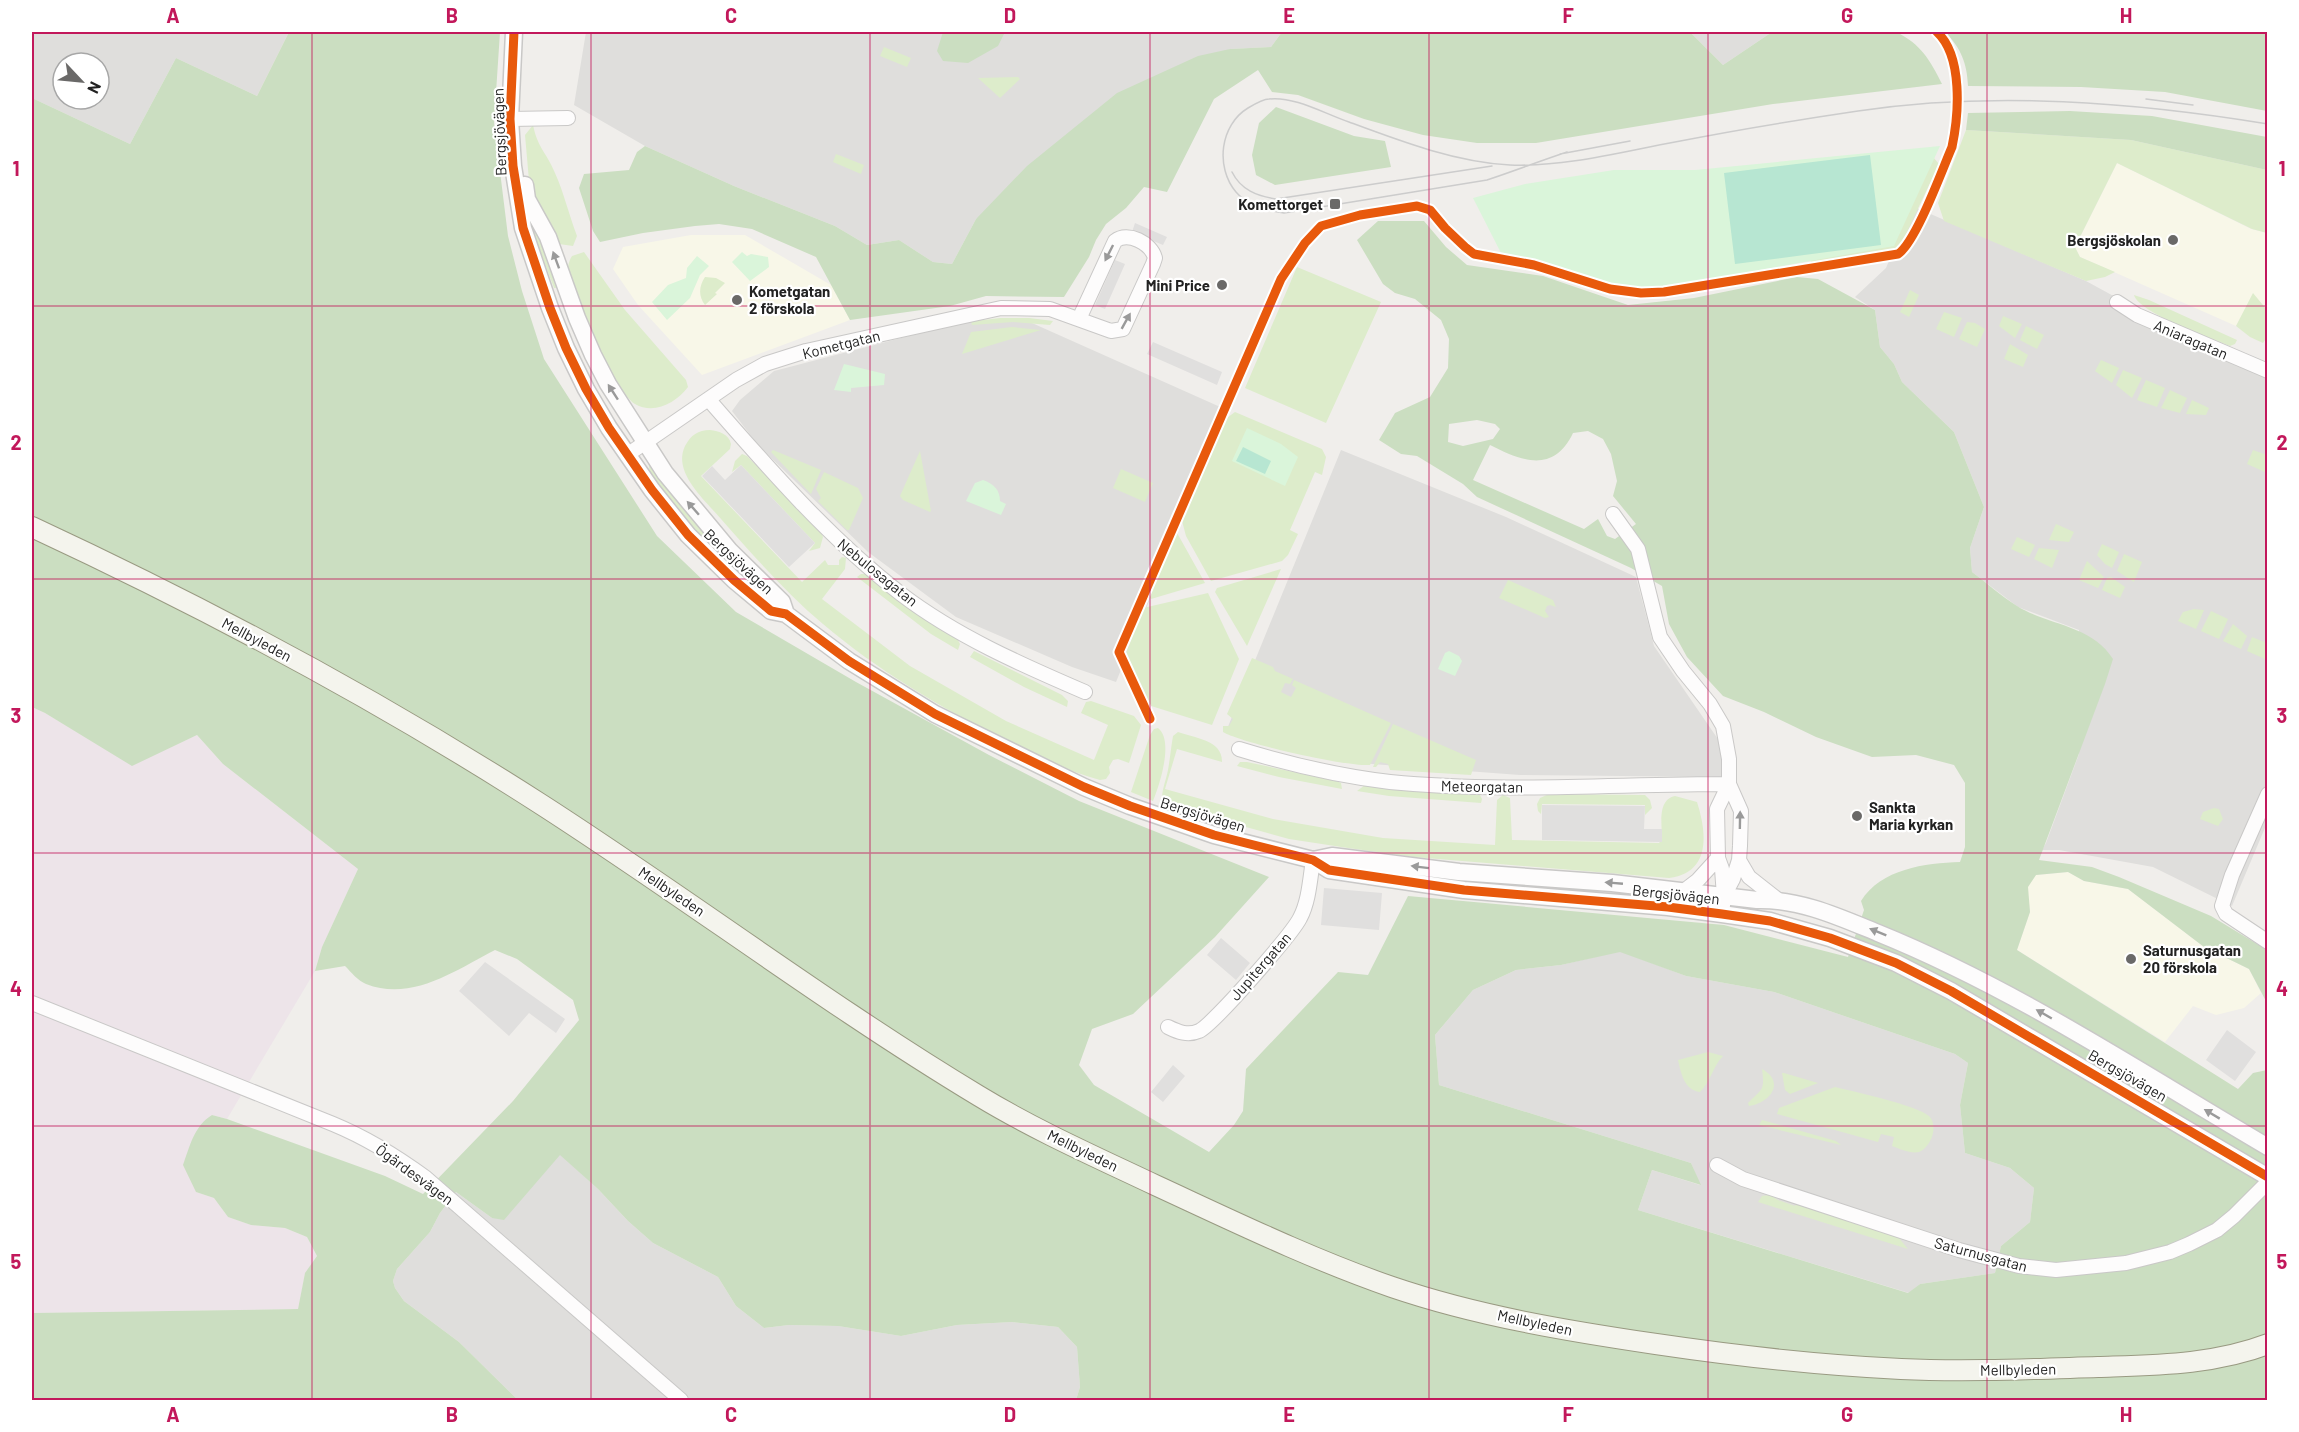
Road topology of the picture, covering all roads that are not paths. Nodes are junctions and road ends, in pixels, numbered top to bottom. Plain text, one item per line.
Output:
1 (514, 32) edge
2 (523, 32) edge
3 (568, 118) dead end
4 (515, 119) junction
5 (2117, 302) dead end
6 (1079, 319) junction
7 (2268, 371) edge
8 (709, 400) junction
9 (645, 441) junction
10 (627, 455) junction
11 (1613, 514) dead end
12 (32, 527) edge
13 (786, 614) junction
14 (1085, 692) dead end
15 (1239, 748) dead end
16 (1729, 784) junction
17 (2268, 794) edge
18 (1718, 858) junction
19 (1313, 860) junction
20 (1739, 860) junction
21 (1685, 890) junction
22 (1724, 896) junction
23 (1777, 899) junction
24 (1722, 914) junction
25 (2268, 942) edge
26 (32, 1003) edge
27 (1168, 1027) dead end
28 (2268, 1147) edge
29 (1717, 1165) dead end
30 (2268, 1177) edge
31 (2268, 1182) edge
32 (2268, 1344) edge
33 (681, 1401) edge

1 - 4 street, Bergsjövägen
2 - 4 street, Bergsjövägen
3 - 4 street
9 -> 4 street, Bergsjövägen
4 - 10 street, Bergsjövägen
5 - 7 street, Aniaragatan
6 -> 6 street
6 - 8 street, Kometgatan
8 - 9 street, Kometgatan
8 - 14 street, Nebulosagatan
9 - 10 street, Kometgatan
13 -> 9 street, Bergsjövägen
10 - 13 street, Bergsjövägen
11 - 16 street
12 - 32 main road, Mellbyleden
13 - 19 street, Bergsjövägen
15 - 16 street, Meteorgatan
16 - 18 street
20 -> 16 street
17 - 25 street
18 - 21 street
18 - 22 street
21 -> 19 street, Bergsjövägen
19 - 24 street, Bergsjövägen
19 - 27 street, Jupitergatan
20 - 22 street
20 - 23 street
21 - 22 street, Bergsjövägen
22 - 23 street, Bergsjövägen
22 - 24 street
28 -> 23 street, Bergsjövägen
24 - 30 street, Bergsjövägen
26 - 33 street, Ögärdesvägen
29 - 31 street, Saturnusgatan

